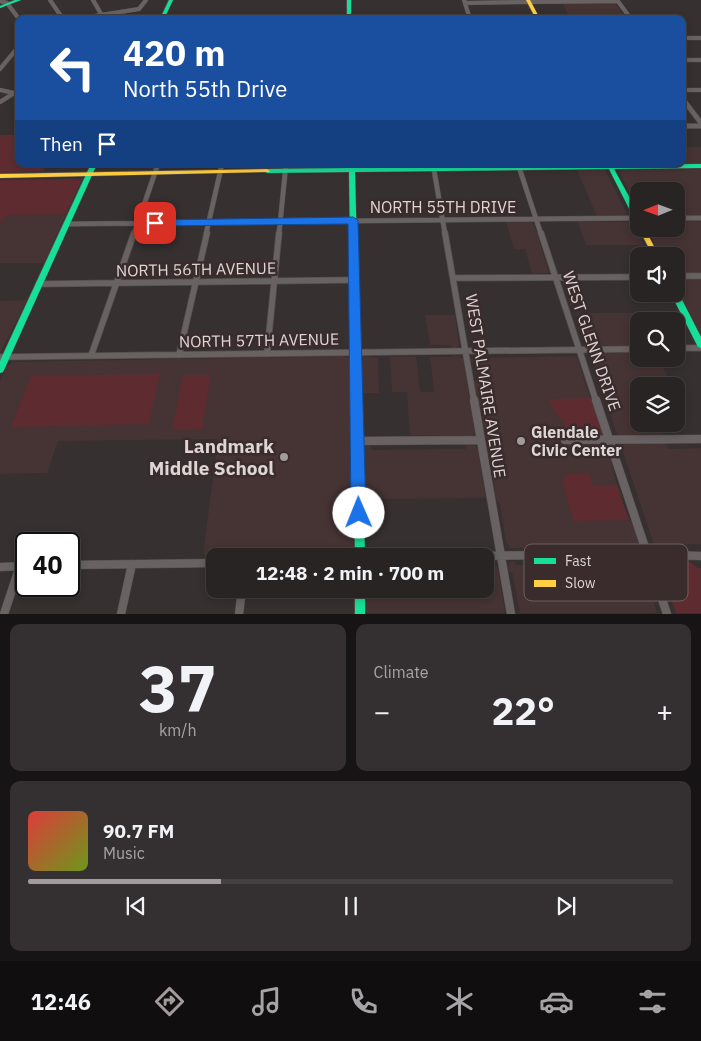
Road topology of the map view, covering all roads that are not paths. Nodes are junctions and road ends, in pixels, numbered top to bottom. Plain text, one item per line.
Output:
1 (19, 0) edge
2 (50, 0) edge
3 (94, 0) edge
4 (146, 0) edge
5 (170, 0) edge
6 (349, 0) edge
7 (464, 1) edge
8 (529, 1) edge
9 (617, 1) edge
10 (2, 4) edge
11 (15, 15) edge
12 (60, 15) edge
13 (103, 15) edge
14 (112, 15) edge
15 (164, 15) edge
16 (349, 15) edge
17 (469, 15) edge
18 (536, 15) edge
19 (628, 15) edge
20 (686, 38) edge
21 (701, 38) edge
22 (15, 52) edge
23 (686, 60) edge
24 (701, 60) edge
25 (0, 69) edge
26 (0, 90) edge
27 (686, 90) edge
28 (701, 90) edge
29 (15, 94) edge
30 (15, 94) edge
31 (0, 102) edge
32 (686, 103) edge
33 (701, 124) edge
34 (686, 126) edge
35 (686, 166) edge
36 (701, 166) edge
37 (92, 167) edge
38 (157, 167) edge
39 (285, 167) edge
40 (352, 167) edge
41 (434, 167) edge
42 (520, 167) edge
43 (611, 167) edge
44 (221, 168) edge
45 (154, 173) junction
46 (89, 174) junction
47 (0, 176) edge
48 (630, 204) edge
49 (685, 218) edge
50 (701, 218) edge
51 (536, 219) junction
52 (630, 219) edge
53 (353, 220) junction
54 (443, 220) junction
55 (280, 221) junction
56 (208, 222) junction
57 (138, 223) junction
58 (67, 224) junction
59 (685, 276) edge
60 (701, 276) edge
61 (556, 277) junction
62 (630, 277) edge
63 (454, 278) junction
64 (354, 280) junction
65 (274, 281) junction
66 (196, 282) junction
67 (117, 283) junction
68 (39, 284) junction
69 (679, 302) edge
70 (701, 347) edge
71 (685, 348) edge
72 (580, 349) junction
73 (630, 349) edge
74 (466, 351) junction
75 (356, 352) junction
76 (267, 354) junction
77 (179, 355) junction
78 (91, 356) junction
79 (3, 357) edge
80 (0, 370) edge
81 (701, 439) edge
82 (480, 440) junction
83 (565, 440) dead end
84 (610, 440) junction
85 (358, 441) junction
86 (644, 544) edge
87 (360, 548) edge
88 (494, 556) edge
89 (502, 556) junction
90 (524, 556) edge
91 (688, 556) edge
92 (701, 556) edge
93 (206, 563) edge
94 (132, 564) junction
95 (80, 565) edge
96 (0, 566) edge
97 (15, 566) edge
98 (15, 586) edge
99 (241, 598) edge
100 (360, 598) edge
101 (663, 601) edge
102 (4, 614) edge
103 (121, 614) edge
104 (239, 614) edge
105 (360, 614) edge
106 (511, 614) edge
107 (667, 614) edge

1 - 10 street
2 - 12 street
3 - 13 street
4 - 14 street
5 - 15 street
6 - 16 street
7 - 8 street
7 - 17 street
8 - 9 street
8 - 18 street
9 - 19 street
10 - 11 street
20 - 21 street
22 - 25 street
23 - 24 street
26 - 29 street
27 - 28 street
30 - 31 street
32 - 33 street
33 - 34 street
35 - 36 street
37 - 46 street
38 - 45 street
39 - 44 street
39 - 55 street
40 - 53 street
41 - 54 street, WEST PALMAIRE AVENUE
42 - 51 street, WEST GLENN DRIVE
43 - 48 street
44 - 45 street
44 - 56 street
45 - 46 street
45 - 57 street
46 - 47 street
46 - 58 street
49 - 50 street
51 - 52 street, NORTH 55TH DRIVE
51 - 54 street, NORTH 55TH DRIVE
51 - 61 street, WEST GLENN DRIVE
53 - 54 street, NORTH 55TH DRIVE
53 - 55 street, NORTH 55TH DRIVE
53 - 64 street
54 - 63 street, WEST PALMAIRE AVENUE
55 - 56 street, NORTH 55TH DRIVE
55 - 65 street
56 - 57 street, NORTH 55TH DRIVE
56 - 66 street
57 - 58 street, NORTH 55TH DRIVE
57 - 67 street
58 - 68 street
59 - 60 street
61 - 62 street
61 - 63 street
61 - 72 street, WEST GLENN DRIVE
63 - 74 street, WEST PALMAIRE AVENUE
64 - 65 street, NORTH 56TH AVENUE
64 - 75 street
65 - 66 street, NORTH 56TH AVENUE
65 - 76 street
66 - 67 street, NORTH 56TH AVENUE
66 - 77 street
67 - 68 street, NORTH 56TH AVENUE
67 - 78 street
68 - 79 street
69 - 70 street
70 - 71 street
72 - 73 street, NORTH 57TH AVENUE
72 - 74 street, NORTH 57TH AVENUE
72 - 84 street, WEST GLENN DRIVE
74 - 75 street, NORTH 57TH AVENUE
74 - 82 street, WEST PALMAIRE AVENUE
75 - 76 street, NORTH 57TH AVENUE
75 - 85 street
76 - 77 street, NORTH 57TH AVENUE
77 - 78 street, NORTH 57TH AVENUE
78 - 79 street, NORTH 57TH AVENUE
79 - 80 street
81 - 84 street
82 - 85 street
82 - 89 street, WEST PALMAIRE AVENUE
83 - 84 street
84 - 86 street, WEST GLENN DRIVE
85 - 87 street
88 - 89 street
89 - 90 street
89 - 106 street, WEST PALMAIRE AVENUE
91 - 92 street
93 - 94 street
94 - 95 street
94 - 103 street
96 - 97 street
98 - 102 street
99 - 104 street
100 - 105 street
101 - 107 street, WEST GLENN DRIVE

